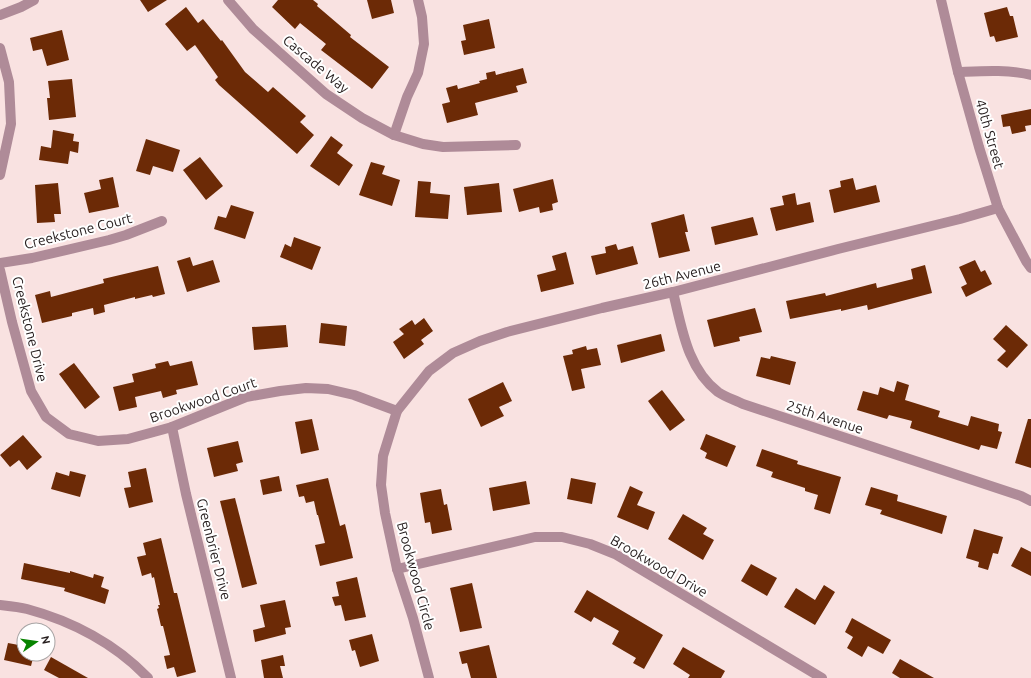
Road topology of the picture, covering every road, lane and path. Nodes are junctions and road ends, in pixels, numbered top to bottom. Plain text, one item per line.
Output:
1 (34, 0) edge
2 (228, 0) edge
3 (418, 0) edge
4 (941, 0) edge
5 (0, 15) edge
6 (0, 48) edge
7 (958, 72) junction
8 (1031, 75) edge
9 (394, 135) junction
10 (516, 145) dead end
11 (0, 175) edge
12 (998, 208) junction
13 (162, 221) dead end
14 (0, 263) edge
15 (1031, 268) edge
16 (0, 270) edge
17 (673, 292) junction
18 (397, 411) junction
19 (172, 427) junction
20 (86, 438) joint
21 (1031, 501) edge
22 (397, 569) junction
23 (0, 605) edge
24 (148, 678) edge
25 (231, 678) edge
26 (429, 678) edge
27 (822, 678) edge

1 - 5 street
2 - 9 street, Cascade Way
3 - 9 street
4 - 7 street, 40th Street
6 - 11 street
7 - 8 street
7 - 12 street, 40th Street
9 - 10 street, Cascade Way
12 - 15 street, 40th Street
12 - 17 street, 26th Avenue
13 - 14 street, Creekstone Court
16 - 20 street, Creekstone Drive
17 - 18 street, 26th Avenue
17 - 21 street, 25th Avenue
18 - 19 street, Brookwood Court
18 - 22 street, Brookwood Circle
19 - 20 street, Brookwood Court
19 - 25 street, Greenbrier Drive
22 - 26 street, Brookwood Circle
22 - 27 street, Brookwood Drive
23 - 24 street

